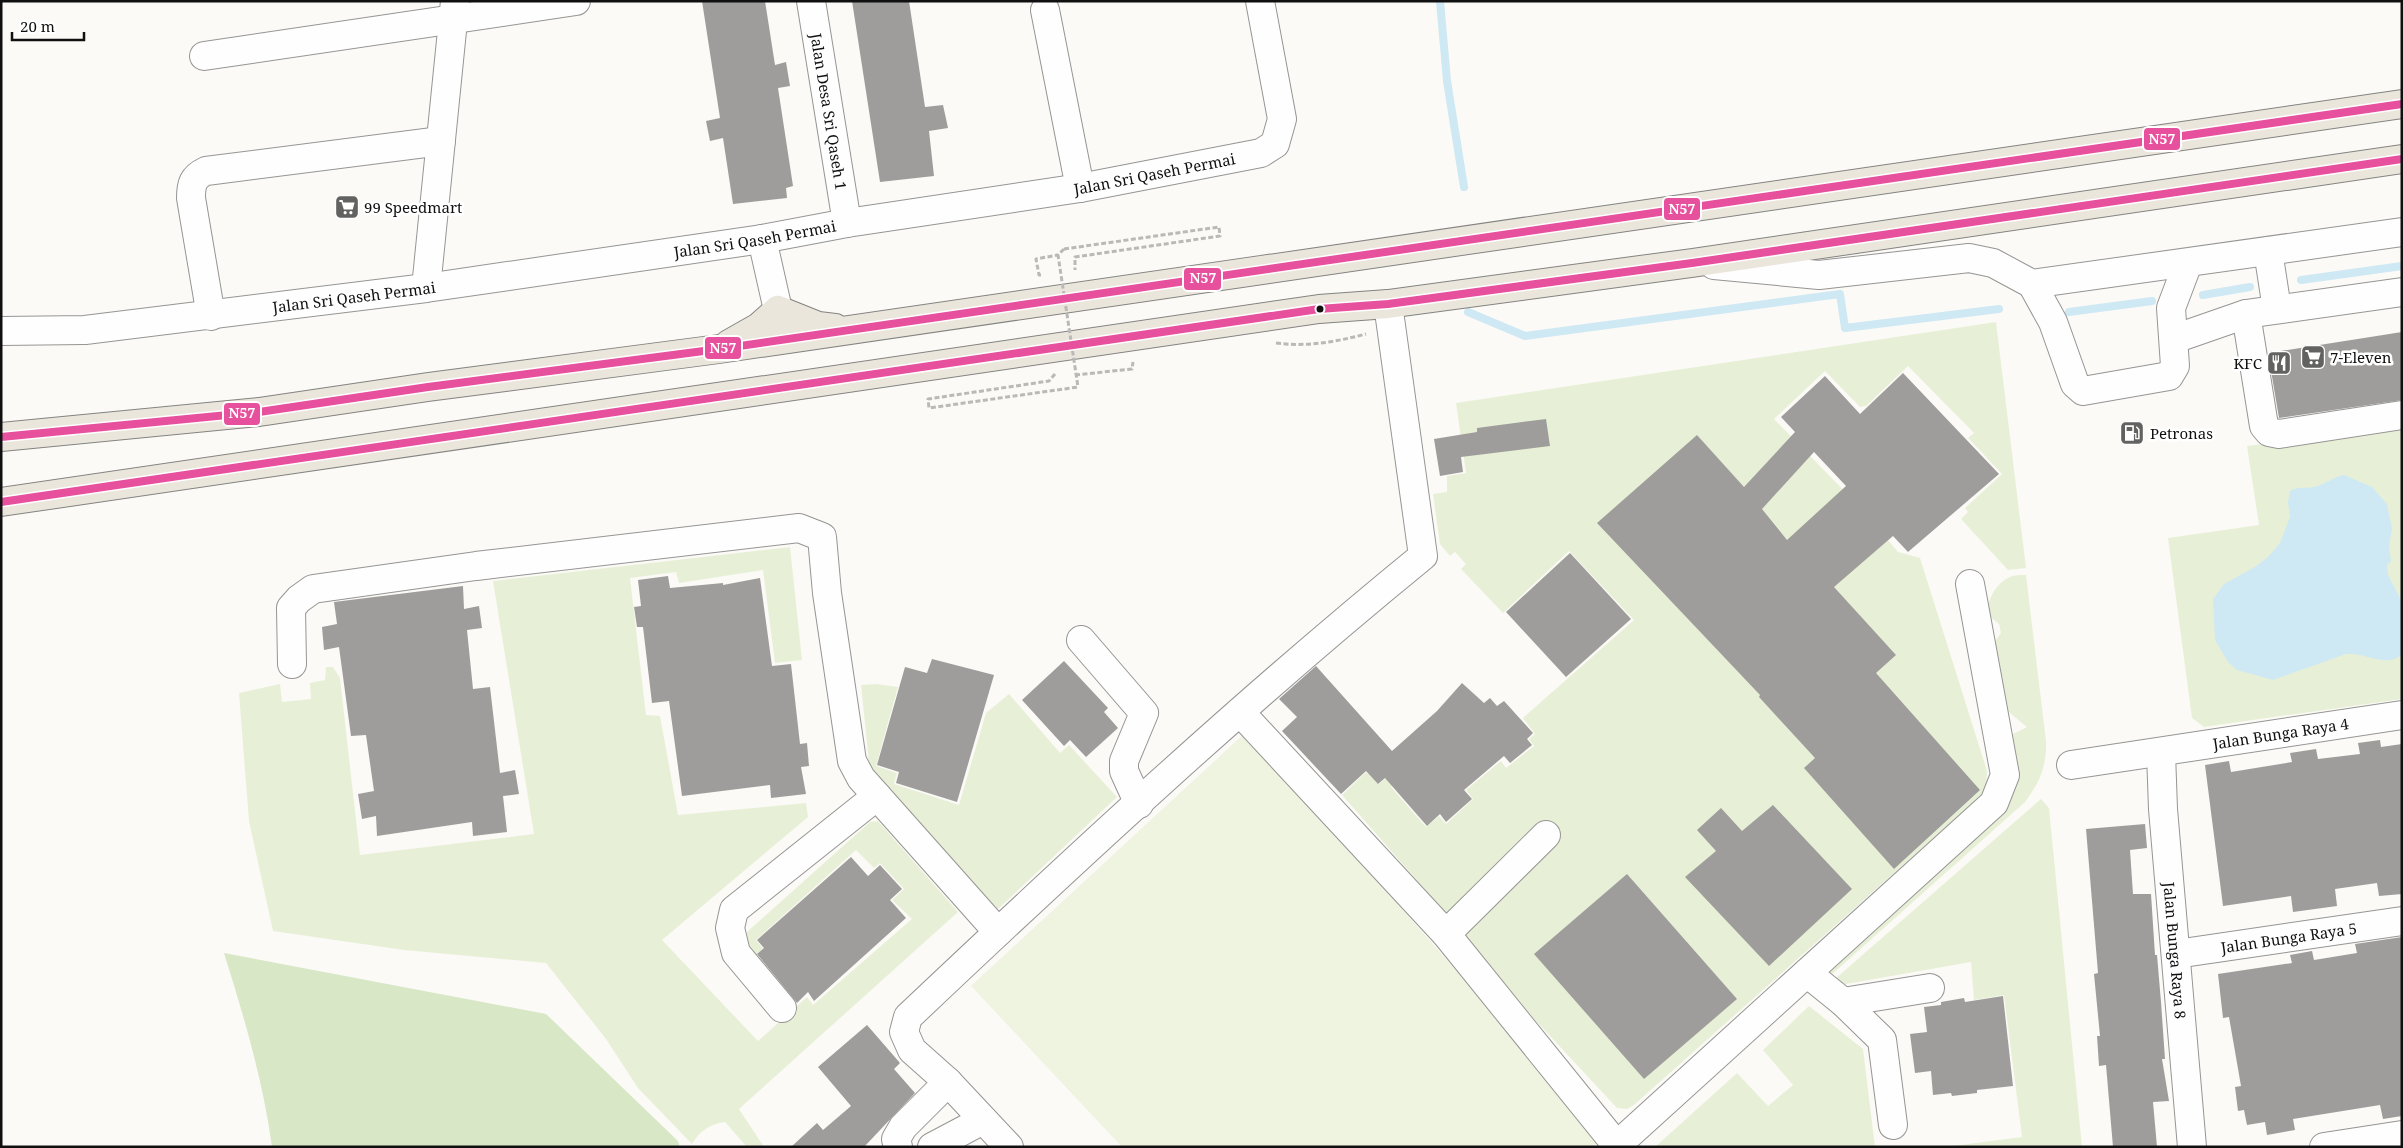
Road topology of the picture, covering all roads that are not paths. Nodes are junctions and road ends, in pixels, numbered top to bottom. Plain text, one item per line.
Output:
1 (576, 1) edge
2 (811, 1) edge
3 (1260, 1) edge
4 (454, 10) edge
5 (1045, 10) dead end
6 (204, 56) dead end
7 (2402, 104) edge
8 (441, 141) junction
9 (2402, 159) edge
10 (1080, 188) junction
11 (847, 223) junction
12 (2402, 232) edge
13 (762, 239) junction
14 (2268, 251) junction
15 (1692, 263) junction
16 (2188, 263) junction
17 (2032, 284) junction
18 (426, 288) junction
19 (2402, 292) edge
20 (1388, 304) junction
21 (2278, 309) junction
22 (778, 310) junction
23 (2246, 314) junction
24 (212, 316) junction
25 (856, 330) junction
26 (1, 331) edge
27 (2174, 339) junction
28 (720, 350) junction
29 (2402, 415) edge
30 (144, 425) junction
31 (1, 437) edge
32 (1, 455) edge
33 (159, 480) junction
34 (1, 502) edge
35 (1, 513) edge
36 (1970, 584) dead end
37 (1081, 640) dead end
38 (292, 664) dead end
39 (1240, 712) junction
40 (2402, 715) edge
41 (2161, 753) junction
42 (2071, 765) dead end
43 (877, 796) junction
44 (1139, 804) junction
45 (1546, 835) dead end
46 (2402, 921) edge
47 (998, 932) junction
48 (1446, 934) junction
49 (2176, 954) junction
50 (1807, 973) junction
51 (1930, 988) dead end
52 (1843, 1002) junction
53 (782, 1008) dead end
54 (948, 1082) junction
55 (983, 1120) junction
56 (1893, 1125) dead end
57 (2402, 1135) edge
58 (2370, 1143) edge
59 (1616, 1146) edge
60 (898, 1147) edge
61 (932, 1147) edge
62 (1009, 1147) edge
63 (2192, 1147) edge
64 (2324, 1147) edge

1 - 4 street
2 - 11 street, Jalan Desa Sri Qaseh 1
3 - 10 street, Jalan Sri Qaseh Permai
4 - 6 street
4 - 8 street
5 - 10 street
7 - 25 main road
8 - 18 street
8 - 24 street
9 - 15 main road
10 - 11 street, Jalan Sri Qaseh Permai
11 - 13 street, Jalan Sri Qaseh Permai
12 - 14 street
13 - 18 street, Jalan Sri Qaseh Permai
13 - 22 street
14 - 16 street
14 - 21 street
15 - 17 street
15 - 20 main road
16 - 17 street
16 - 27 street
17 - 27 street
18 - 24 street, Jalan Sri Qaseh Permai
19 - 21 street
20 - 33 main road
20 - 39 street
21 - 23 street
22 - 25 main road
22 - 28 main road
23 - 27 street
23 - 29 street
24 - 26 street, Jalan Sri Qaseh Permai
25 - 28 main road
28 - 30 main road
30 - 31 main road
30 - 32 main road
33 - 34 main road
33 - 35 main road
36 - 50 street
37 - 44 street
38 - 43 street
39 - 44 street
39 - 48 street
40 - 41 street, Jalan Bunga Raya 4
41 - 42 street, Jalan Bunga Raya 4
41 - 49 street, Jalan Bunga Raya 8
43 - 47 street
43 - 53 street
44 - 47 street
45 - 48 street
46 - 49 street, Jalan Bunga Raya 5
47 - 54 street
48 - 59 street
49 - 63 street, Jalan Bunga Raya 8
50 - 52 street
50 - 59 street
51 - 52 street
52 - 56 street
54 - 55 street
54 - 60 street
55 - 61 street
55 - 62 street
57 - 58 street
58 - 64 street

